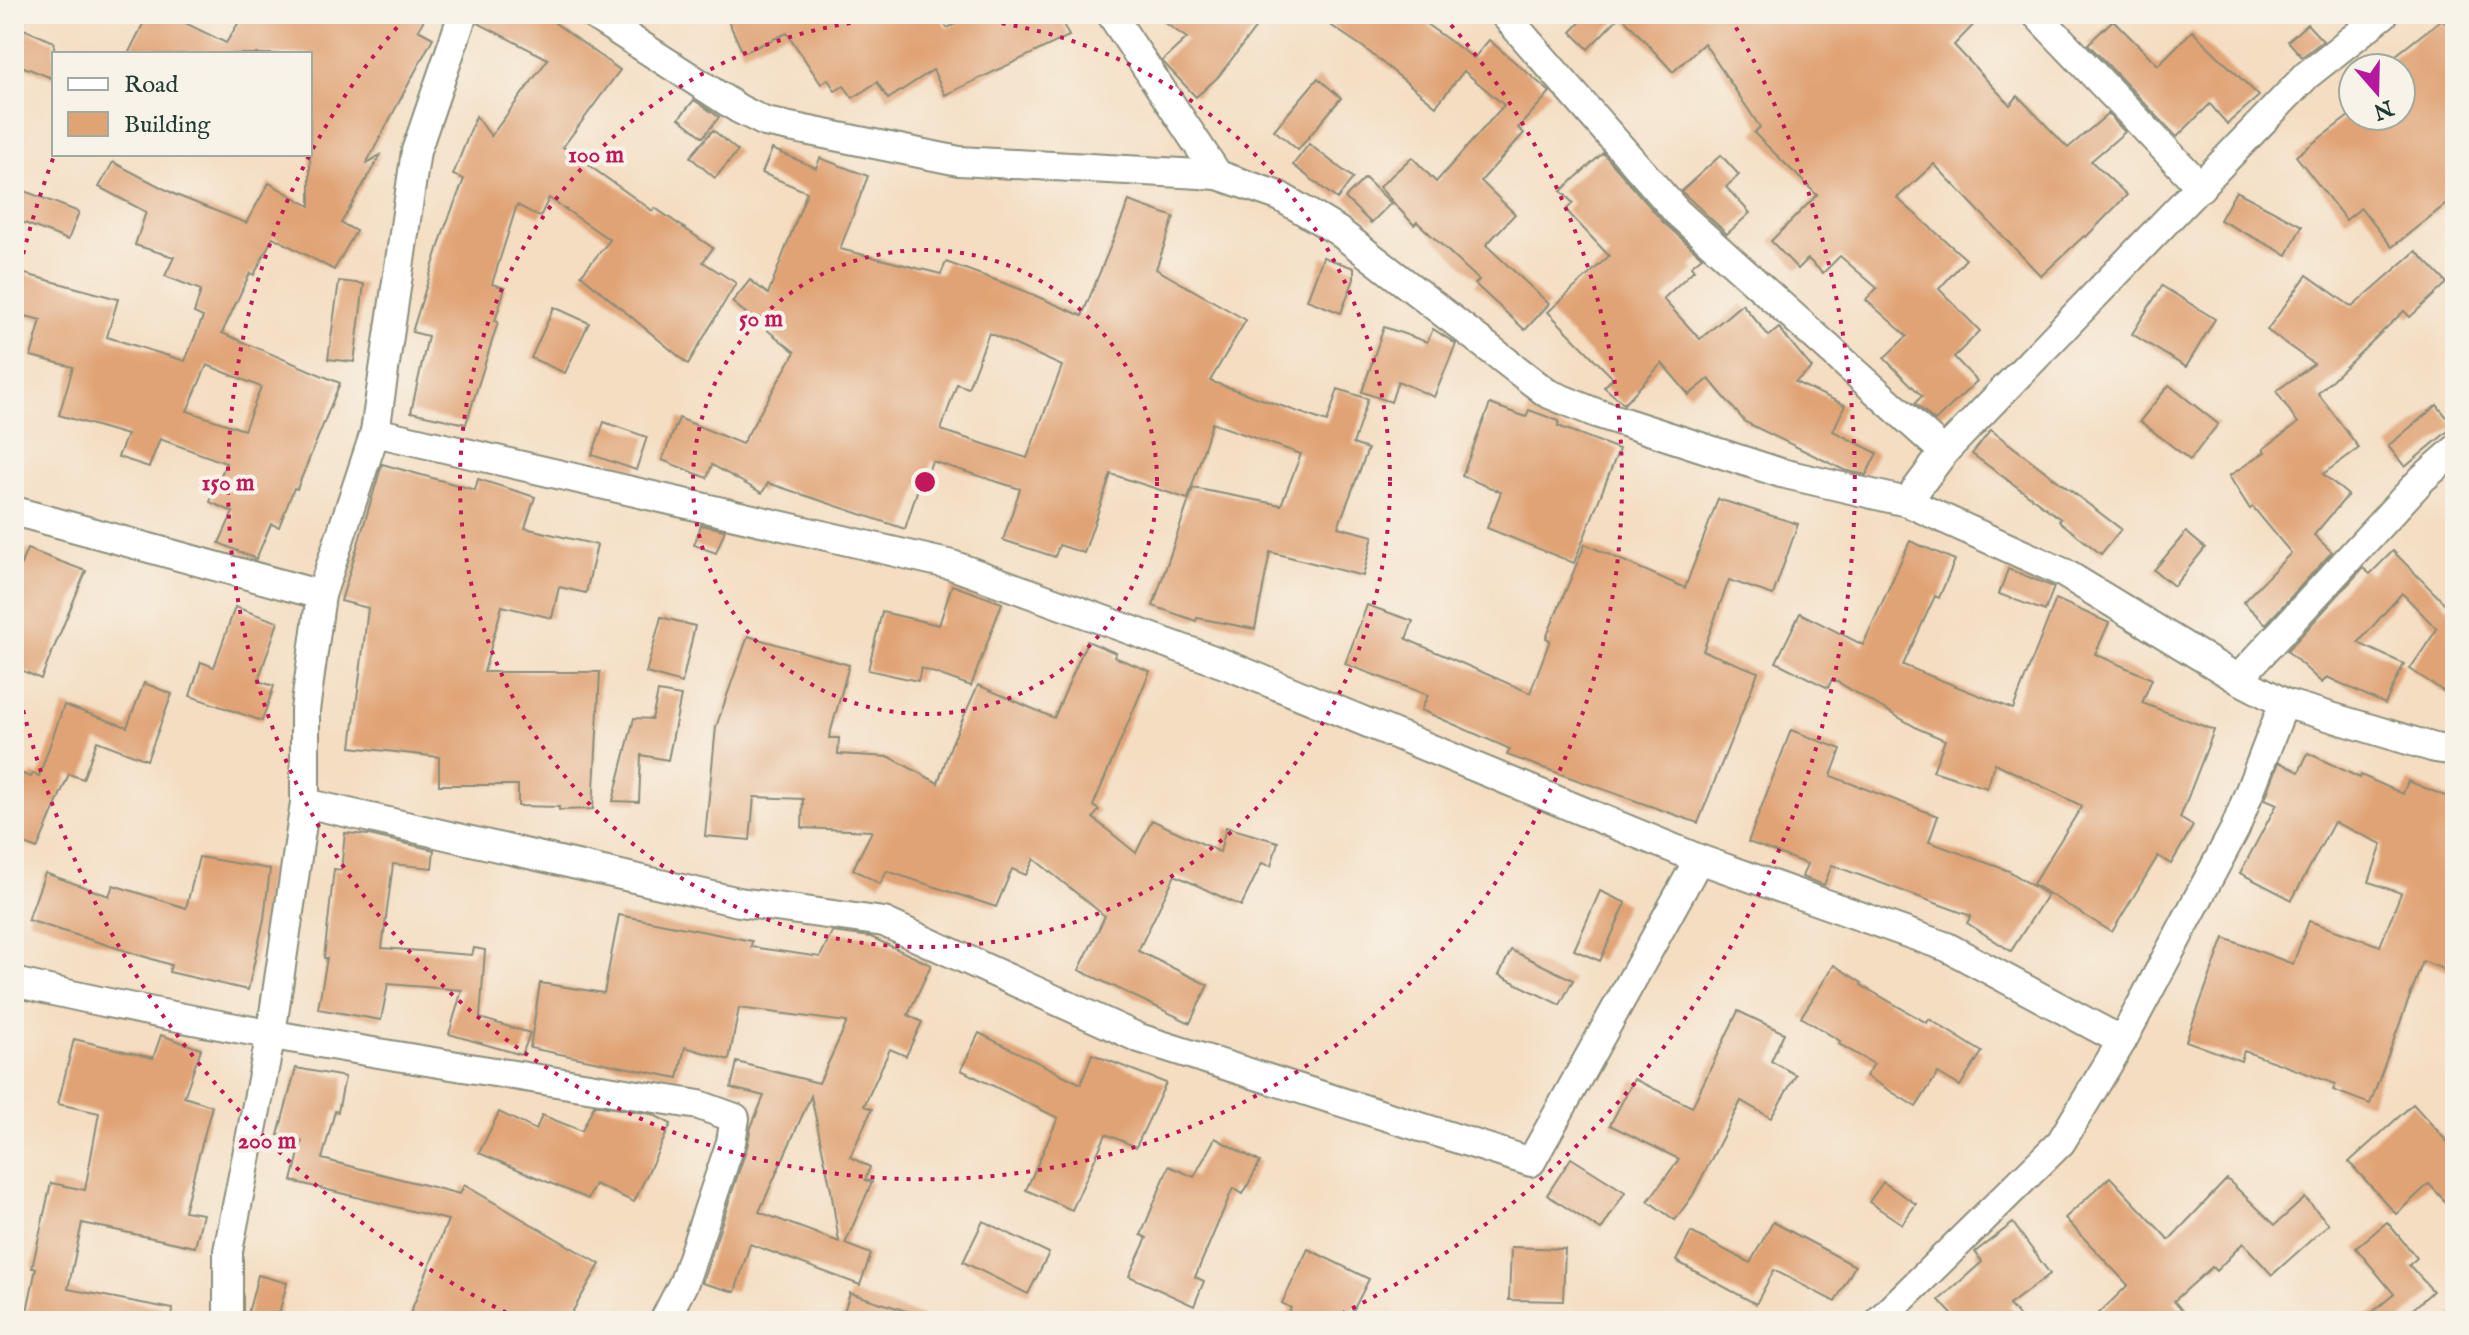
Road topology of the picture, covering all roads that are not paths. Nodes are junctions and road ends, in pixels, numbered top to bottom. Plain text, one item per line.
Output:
1 (463, 14) edge
2 (592, 14) edge
3 (1111, 14) edge
4 (1504, 14) edge
5 (2036, 14) edge
6 (2384, 14) edge
7 (1218, 175) junction
8 (2201, 187) junction
9 (375, 432) junction
10 (2455, 450) edge
11 (1944, 452) junction
12 (1907, 502) junction
13 (14, 511) edge
14 (321, 595) junction
15 (2238, 679) junction
16 (2284, 703) junction
17 (2455, 751) edge
18 (305, 803) junction
19 (1699, 859) junction
20 (14, 982) edge
21 (271, 1034) junction
22 (2122, 1041) junction
23 (228, 1321) edge
24 (664, 1321) edge
25 (1879, 1321) edge

1 - 9 street
2 - 7 street
3 - 7 street
4 - 11 street
5 - 8 street
6 - 8 street
7 - 12 street
8 - 11 street
9 - 14 street
9 - 19 street
10 - 15 street
11 - 12 street
12 - 15 street
13 - 14 street
14 - 18 street
15 - 16 street
16 - 17 street
16 - 22 street
18 - 19 street
18 - 21 street
19 - 22 street
20 - 21 street
21 - 23 street
21 - 24 street
22 - 25 street

